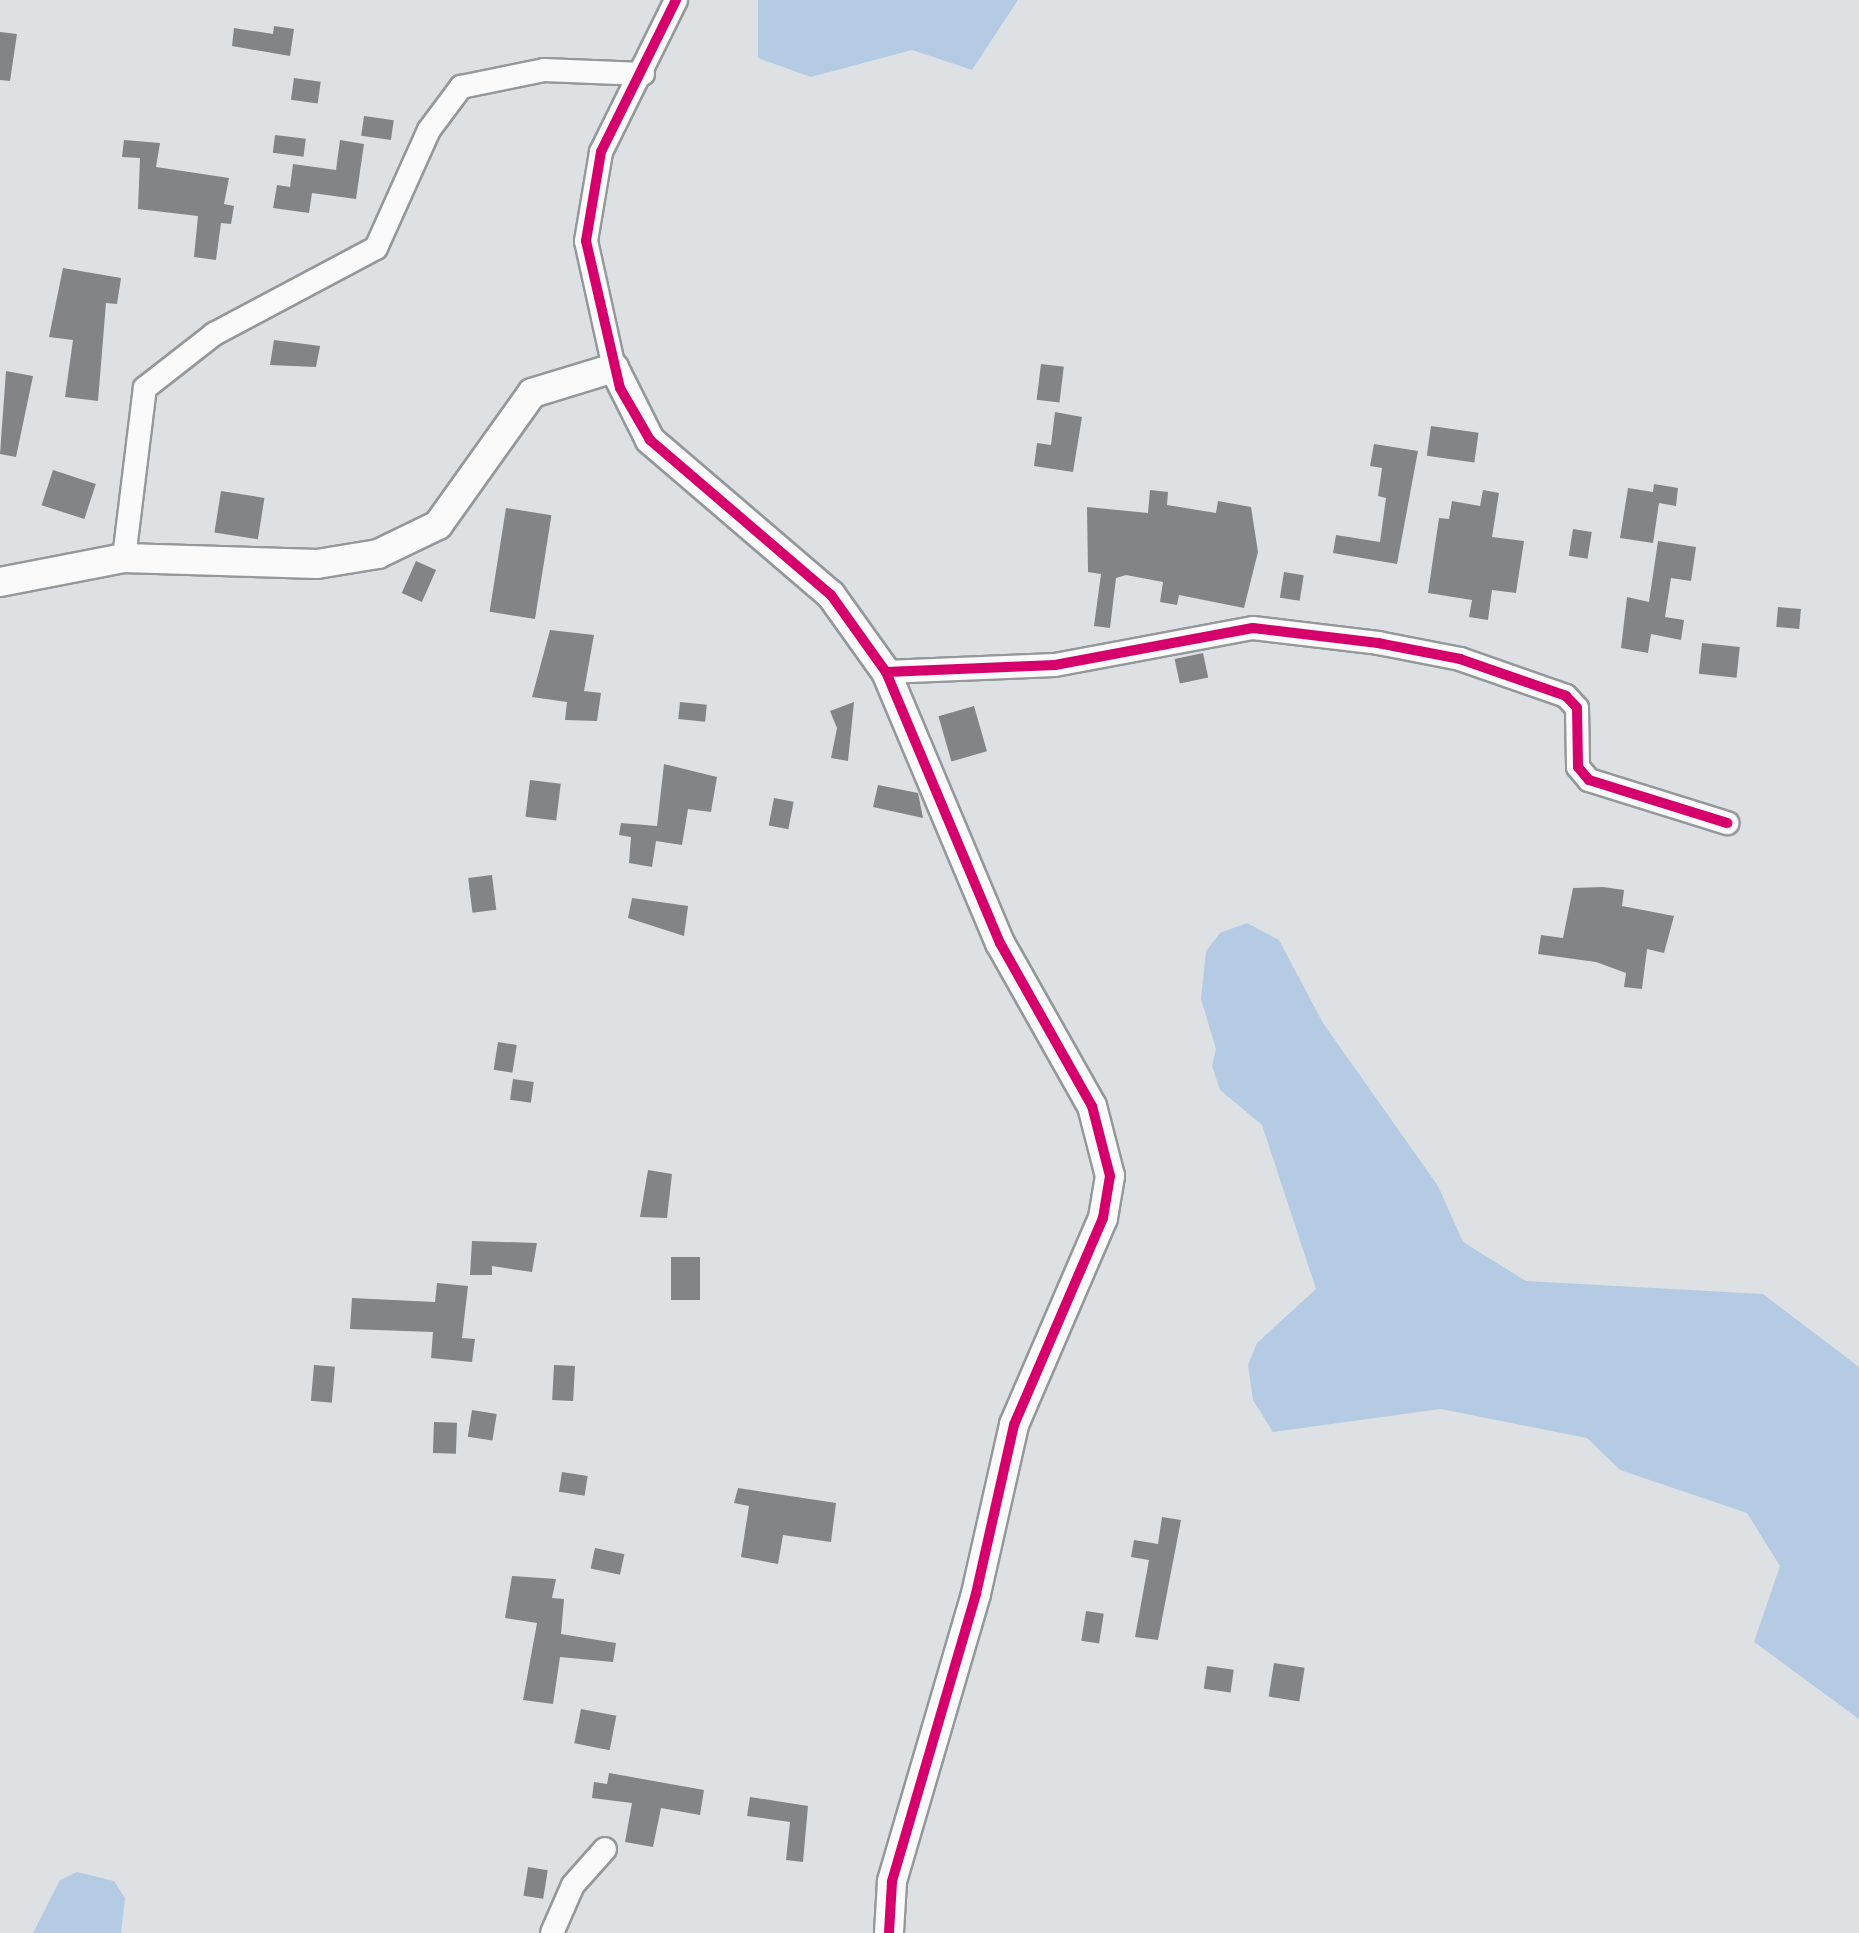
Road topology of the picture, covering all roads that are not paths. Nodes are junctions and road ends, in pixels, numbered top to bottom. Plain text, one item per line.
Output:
1 (676, 0) edge
2 (643, 74) junction
3 (614, 368) junction
4 (124, 558) junction
5 (0, 582) edge
6 (886, 672) junction
7 (1727, 823) dead end
8 (604, 1848) dead end
9 (552, 1933) edge
10 (889, 1933) edge

1 - 2 street
2 - 3 street
2 - 4 street
3 - 4 street
3 - 6 street
4 - 5 street
6 - 7 street
6 - 10 street
8 - 9 street

